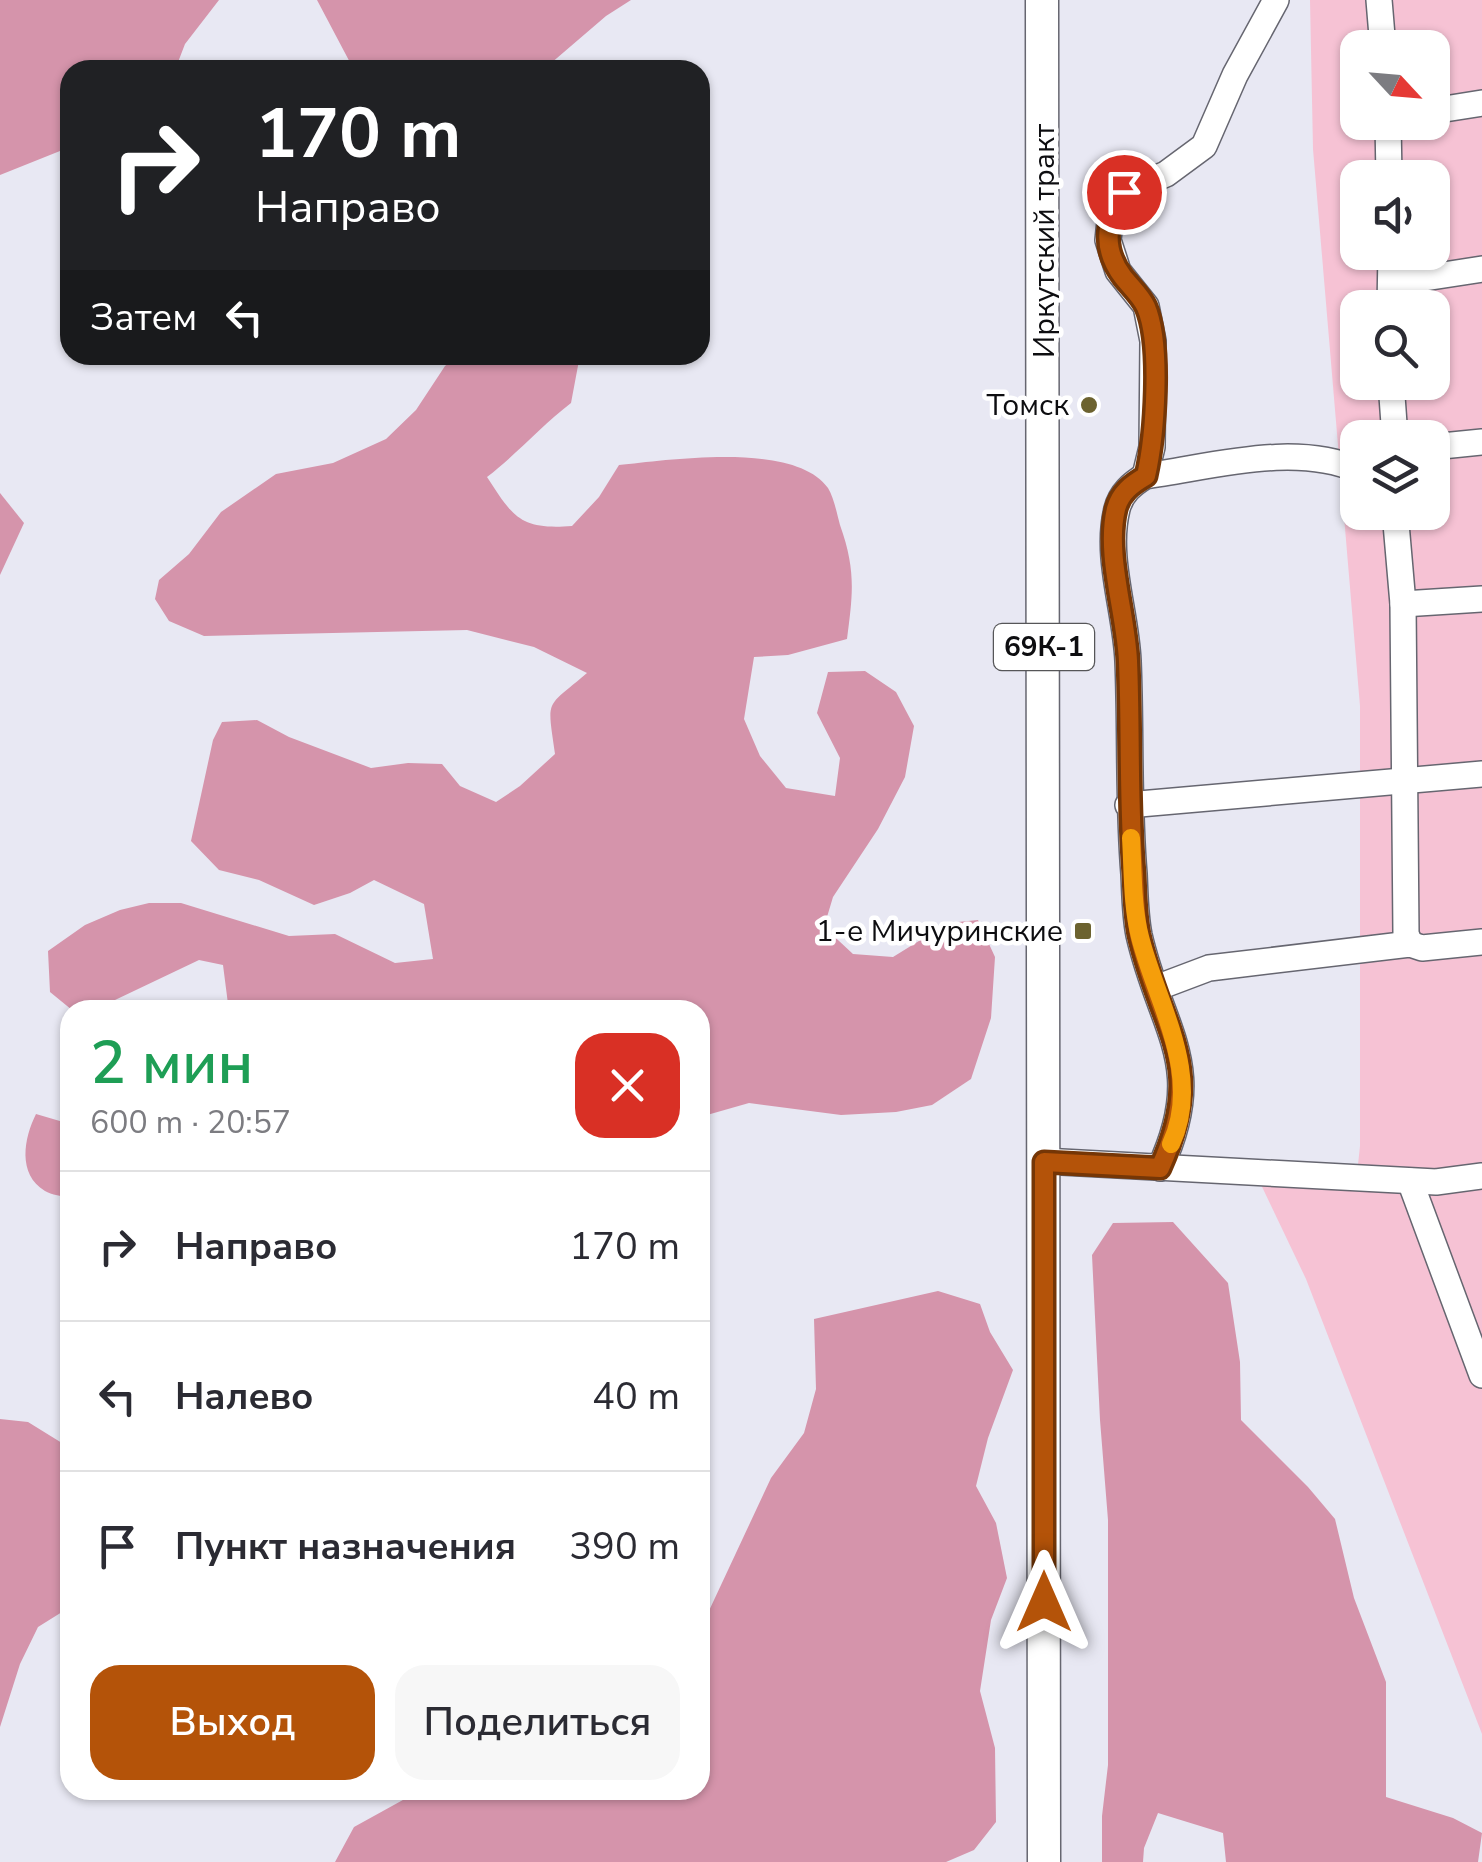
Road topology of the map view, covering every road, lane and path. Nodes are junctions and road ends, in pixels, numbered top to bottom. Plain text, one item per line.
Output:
1 (1042, 0) edge
2 (1276, 0) edge
3 (1379, 0) edge
4 (1381, 30) edge
5 (1482, 102) edge
6 (1450, 108) edge
7 (1482, 269) edge
8 (1411, 290) edge
9 (1482, 442) edge
10 (1450, 445) edge
11 (1340, 463) edge
12 (1146, 476) junction
13 (1397, 530) edge
14 (1482, 600) edge
15 (1404, 604) junction
16 (1482, 774) edge
17 (1406, 781) junction
18 (1128, 805) junction
19 (1482, 942) edge
20 (1410, 944) junction
21 (1156, 988) junction
22 (1044, 1162) junction
23 (1160, 1168) junction
24 (1482, 1176) edge
25 (1410, 1181) junction
26 (1482, 1375) edge
27 (1044, 1862) edge

1 - 22 main road, Иркутский тракт / 69К-1
2 - 12 street
3 - 4 street
5 - 6 street
7 - 8 street
9 - 10 street
11 - 12 street
12 - 18 street
13 - 15 street
14 - 15 street
15 - 17 street
16 - 17 street
17 - 18 street
17 - 20 street
18 - 21 street
19 - 20 street
20 - 21 street
21 - 23 street
22 - 23 street
22 - 27 main road, Иркутский тракт / 69К-1
23 - 25 street
24 - 25 street
25 - 26 street

